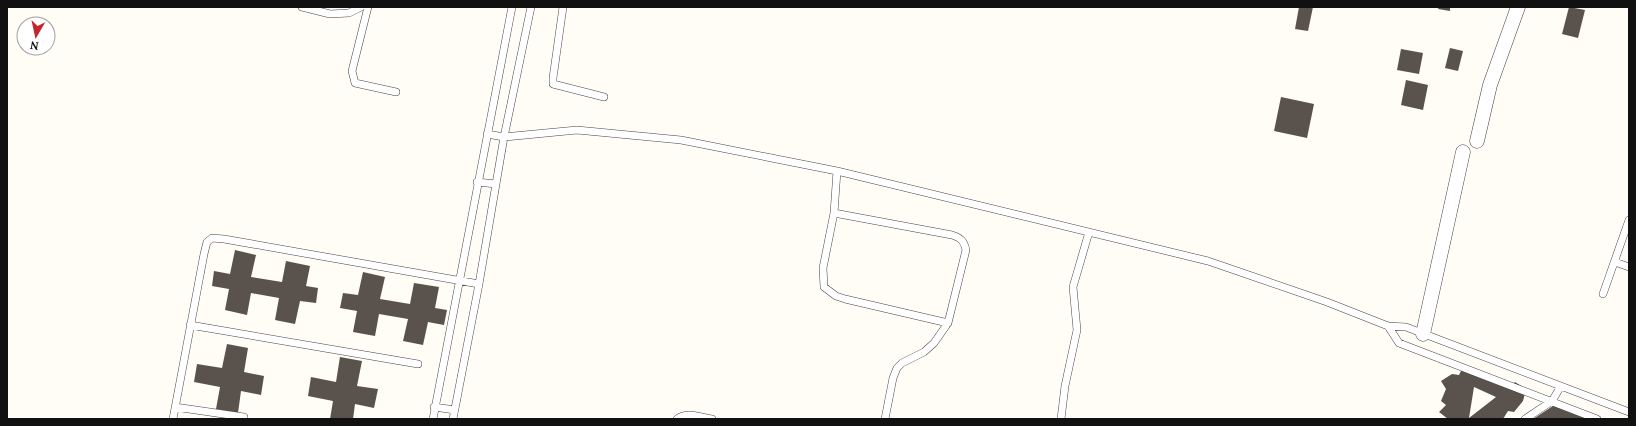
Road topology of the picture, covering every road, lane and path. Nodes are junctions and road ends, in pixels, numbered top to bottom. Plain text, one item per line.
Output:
1 (302, 7) edge
2 (361, 7) edge
3 (368, 7) edge
4 (512, 7) edge
5 (531, 7) edge
6 (563, 7) edge
7 (1518, 7) edge
8 (396, 92) dead end
9 (604, 97) dead end
10 (487, 134) junction
11 (504, 137) junction
12 (1477, 142) dead end
13 (1463, 152) dead end
14 (837, 171) junction
15 (477, 182) junction
16 (496, 184) junction
17 (834, 213) junction
18 (1629, 220) edge
19 (1089, 232) junction
20 (1615, 262) junction
21 (1629, 267) edge
22 (459, 280) junction
23 (479, 284) junction
24 (1603, 294) dead end
25 (948, 322) junction
26 (190, 325) junction
27 (1388, 326) junction
28 (1423, 334) junction
29 (418, 364) dead end
30 (1561, 386) junction
31 (1552, 401) junction
32 (175, 407) junction
33 (434, 407) junction
34 (455, 410) junction
35 (1629, 412) edge
36 (244, 417) dead end
37 (172, 419) edge
38 (433, 419) edge
39 (453, 419) edge
40 (677, 419) edge
41 (712, 419) edge
42 (885, 419) edge
43 (1061, 419) edge
44 (1524, 419) edge
45 (1597, 419) edge

1 - 2 lane
3 - 8 lane
4 - 10 lane
5 - 11 lane
6 - 9 lane
7 - 12 street
10 - 11 lane
10 - 15 lane
11 - 14 lane
11 - 16 lane
13 - 28 street
14 - 17 lane
14 - 19 lane
15 - 16 lane
15 - 22 lane
16 - 23 lane
17 - 25 lane
17 - 25 lane
18 - 20 lane
19 - 27 lane
19 - 43 lane
20 - 21 lane
20 - 24 lane
22 - 23 lane
22 - 26 lane
22 - 33 lane
23 - 34 lane
25 - 42 lane
26 - 29 lane
26 - 32 lane
27 - 28 lane
27 - 31 lane
28 - 30 lane
30 - 31 lane
30 - 35 lane
31 - 44 lane
31 - 45 lane
32 - 36 lane
32 - 37 lane
33 - 34 lane
33 - 38 lane
34 - 39 lane
40 - 41 lane

